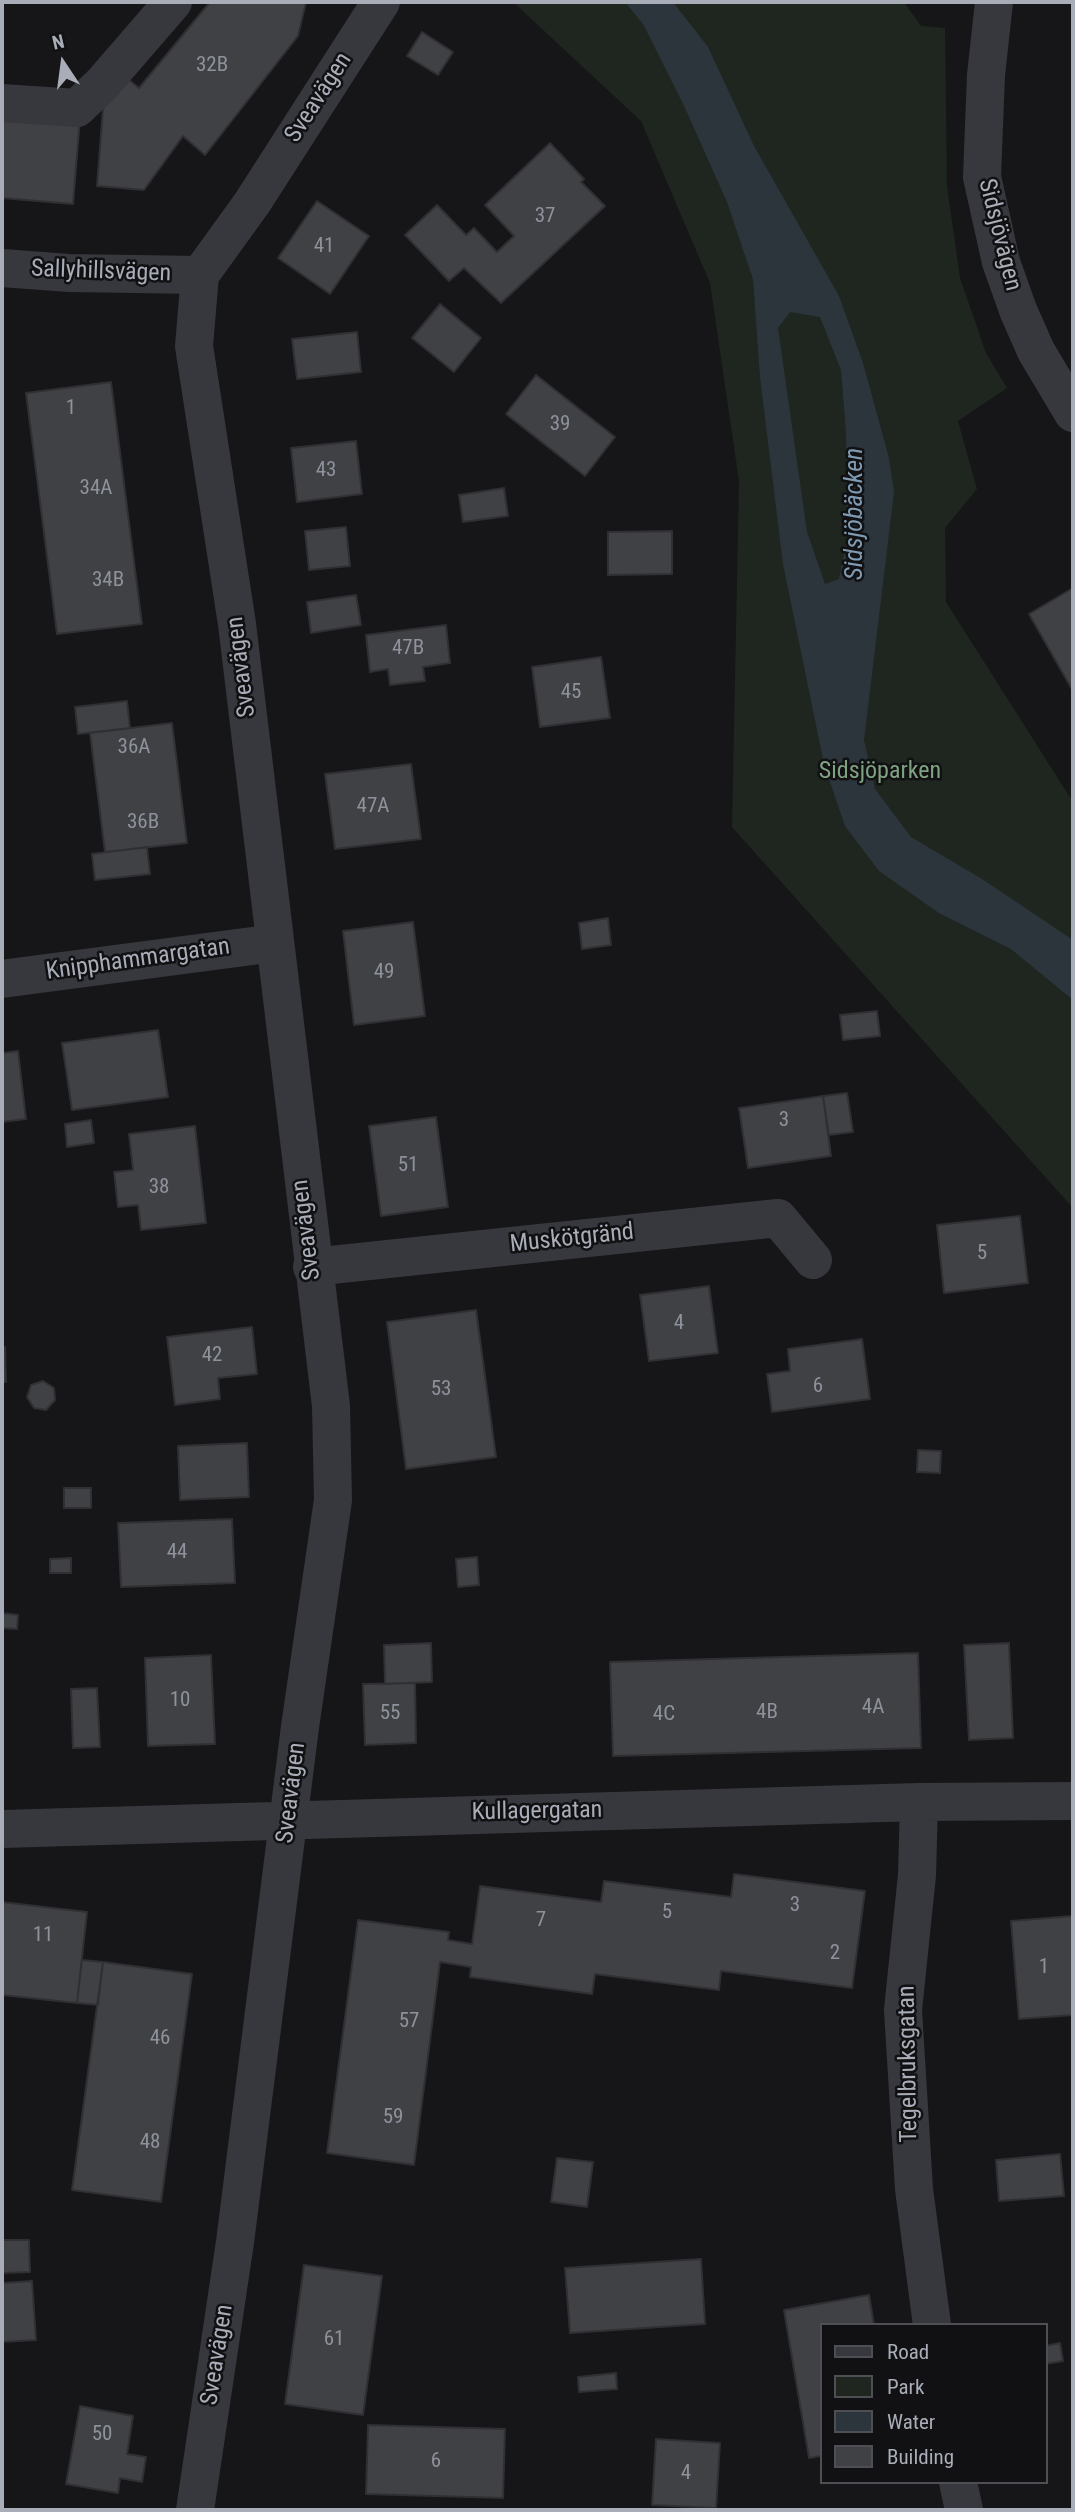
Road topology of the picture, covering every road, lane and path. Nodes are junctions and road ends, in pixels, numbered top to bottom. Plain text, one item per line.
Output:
1 (173, 2) edge
2 (381, 2) edge
3 (994, 2) edge
4 (2, 103) edge
5 (2, 268) edge
6 (200, 275) junction
7 (1073, 413) edge
8 (275, 943) junction
9 (2, 979) edge
10 (813, 1260) dead end
11 (312, 1267) junction
12 (1073, 1801) edge
13 (919, 1802) junction
14 (290, 1819) junction
15 (2, 1829) edge
16 (932, 2323) edge
17 (958, 2484) edge
18 (195, 2510) edge
19 (964, 2510) edge

1 - 4 street
2 - 6 street, Sveavägen
3 - 7 street, Sidsjövägen
5 - 6 street, Sallyhillsvägen
6 - 8 street, Sveavägen
8 - 9 street, Knipphammargatan
8 - 11 street, Sveavägen
10 - 11 street, Muskötgränd
11 - 14 street, Sveavägen
12 - 13 street, Kullagergatan
13 - 14 street, Kullagergatan
13 - 16 street, Tegelbruksgatan
14 - 15 street, Kullagergatan
14 - 18 street, Sveavägen
17 - 19 street

